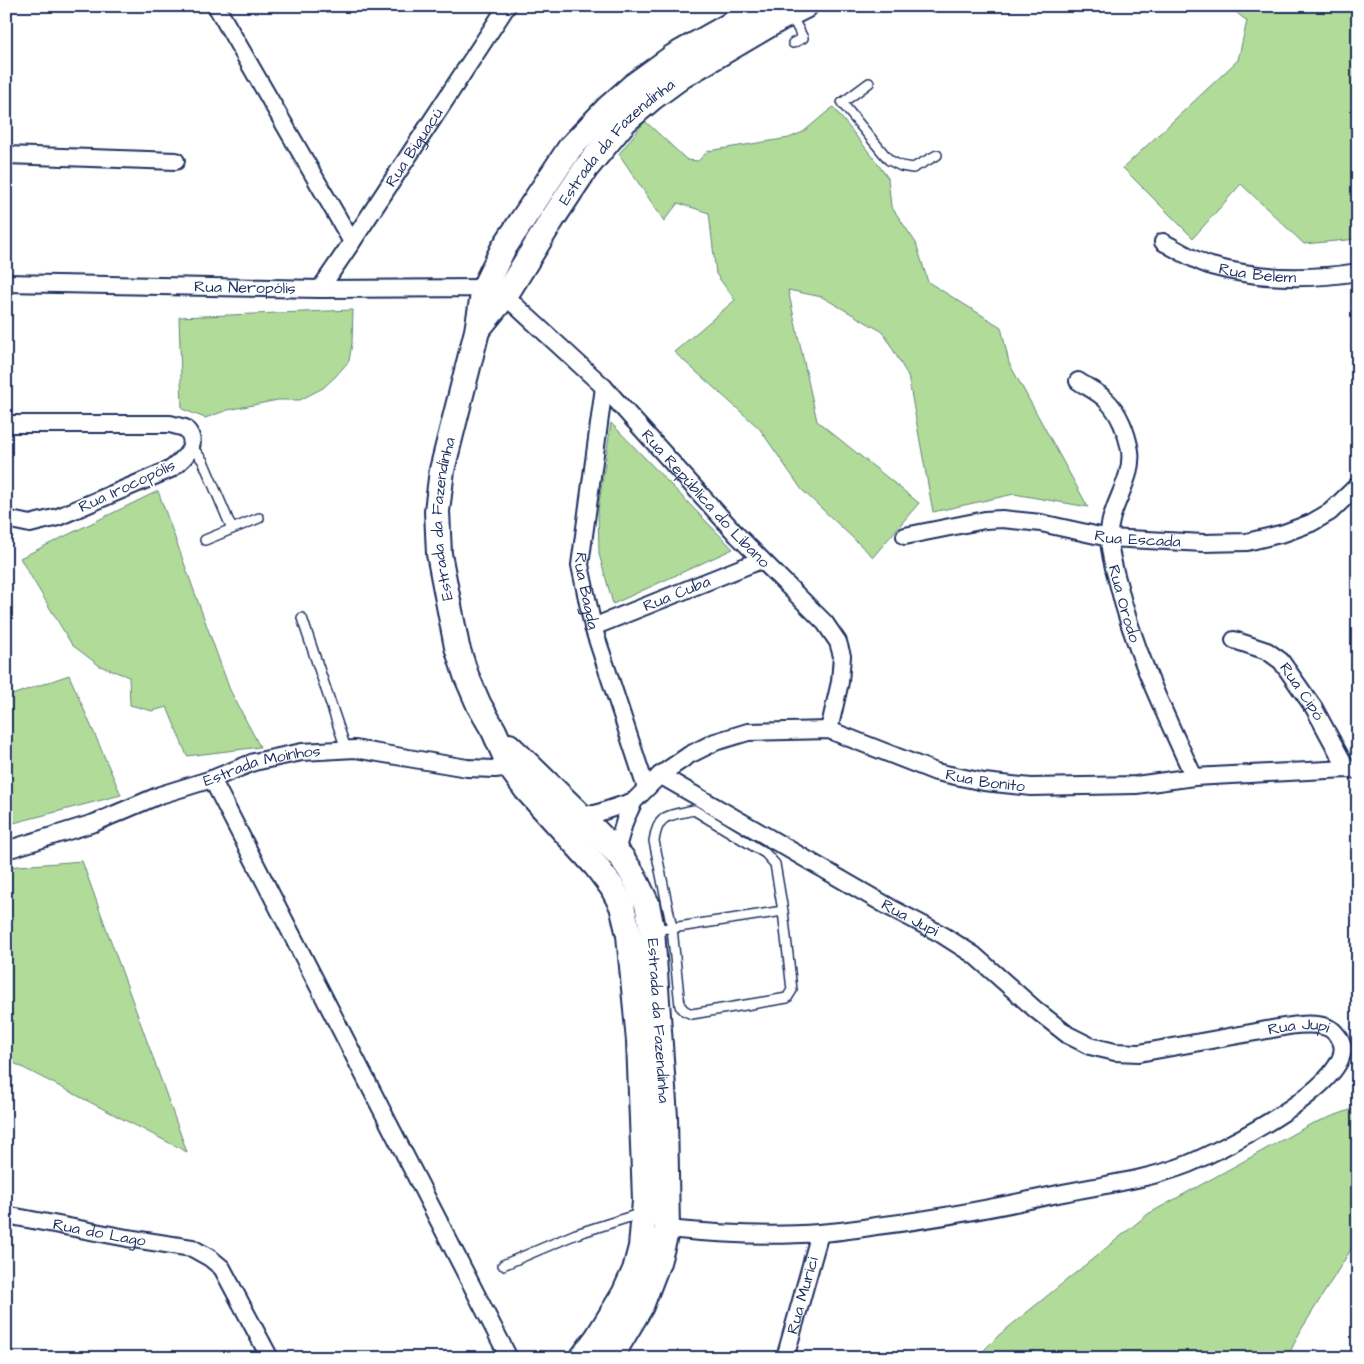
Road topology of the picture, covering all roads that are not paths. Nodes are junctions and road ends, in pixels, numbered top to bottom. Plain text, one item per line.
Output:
1 (216, 6) edge
2 (507, 6) edge
3 (782, 10) edge
4 (793, 43) dead end
5 (869, 83) dead end
6 (6, 155) edge
7 (936, 155) dead end
8 (176, 162) dead end
9 (352, 242) junction
10 (1162, 242) dead end
11 (1358, 272) edge
12 (6, 283) edge
13 (320, 288) junction
14 (495, 292) junction
15 (1078, 381) dead end
16 (604, 387) junction
17 (6, 424) edge
18 (192, 447) junction
19 (1358, 485) edge
20 (259, 518) dead end
21 (6, 519) edge
22 (232, 529) junction
23 (905, 536) dead end
24 (1109, 538) junction
25 (205, 540) dead end
26 (761, 560) junction
27 (302, 618) dead end
28 (593, 627) junction
29 (1234, 640) dead end
30 (829, 730) junction
31 (346, 749) junction
32 (519, 766) junction
33 (1352, 770) edge
34 (660, 775) junction
35 (1194, 777) junction
36 (212, 779) junction
37 (646, 788) junction
38 (634, 801) junction
39 (579, 814) junction
40 (6, 848) edge
41 (616, 850) junction
42 (783, 911) junction
43 (662, 929) junction
44 (644, 1213) junction
45 (6, 1215) edge
46 (667, 1229) junction
47 (820, 1233) junction
48 (503, 1265) dead end
49 (270, 1358) edge
50 (509, 1358) edge
51 (582, 1358) edge
52 (610, 1358) edge
53 (784, 1358) edge

1 - 9 street
2 - 9 street, Rua Biguaçú
3 - 4 lane
3 - 14 main road, Estrada da Fazendinha
5 - 7 lane
6 - 8 street
9 - 13 street, Rua Biguaçú
10 - 11 street, Rua Belem
12 - 13 street, Rua Neropólis
13 - 14 street, Rua Neropólis
14 - 16 street, Rua República do Libano
14 - 32 main road, Estrada da Fazendinha
15 - 24 street, Rua Orodo
16 - 26 street, Rua República do Libano
16 - 28 street, Rua Bagda
17 - 18 street, Rua Irocopólis
18 - 21 street, Rua Irocopólis
18 - 22 lane
19 - 24 street, Rua Escada
20 - 22 lane
22 - 25 lane
23 - 24 street, Rua Escada
24 - 35 street, Rua Orodo
26 - 28 street, Rua Cuba
26 - 30 street, Rua República do Libano
27 - 31 lane
28 - 37 street, Rua Bagda
29 - 33 street, Rua Cipó
30 - 34 street, Rua Bonito
30 - 35 street, Rua Bonito
31 - 32 street, Estrada Moinhos
31 - 36 street, Estrada Moinhos
32 - 39 main road, Estrada da Fazendinha
32 - 44 main road, Estrada da Fazendinha
33 - 35 street, Rua Bonito
34 - 37 street, Rua Bonito
34 - 47 street, Rua Jupi
36 - 40 street, Estrada Moinhos
36 - 50 street
37 - 38 street, Rua Bonito
38 - 39 street
38 - 41 street
39 - 41 main road, Estrada da Fazendinha
41 - 43 main road, Estrada da Fazendinha
42 - 43 lane
42 - 43 lane
42 - 43 lane
43 - 46 main road, Estrada da Fazendinha
44 - 48 lane
44 - 51 main road, Estrada da Fazendinha
45 - 49 street, Rua do Lago
46 - 47 street, Rua Jupi
46 - 52 main road, Estrada da Fazendinha
47 - 53 street, Rua Murici

